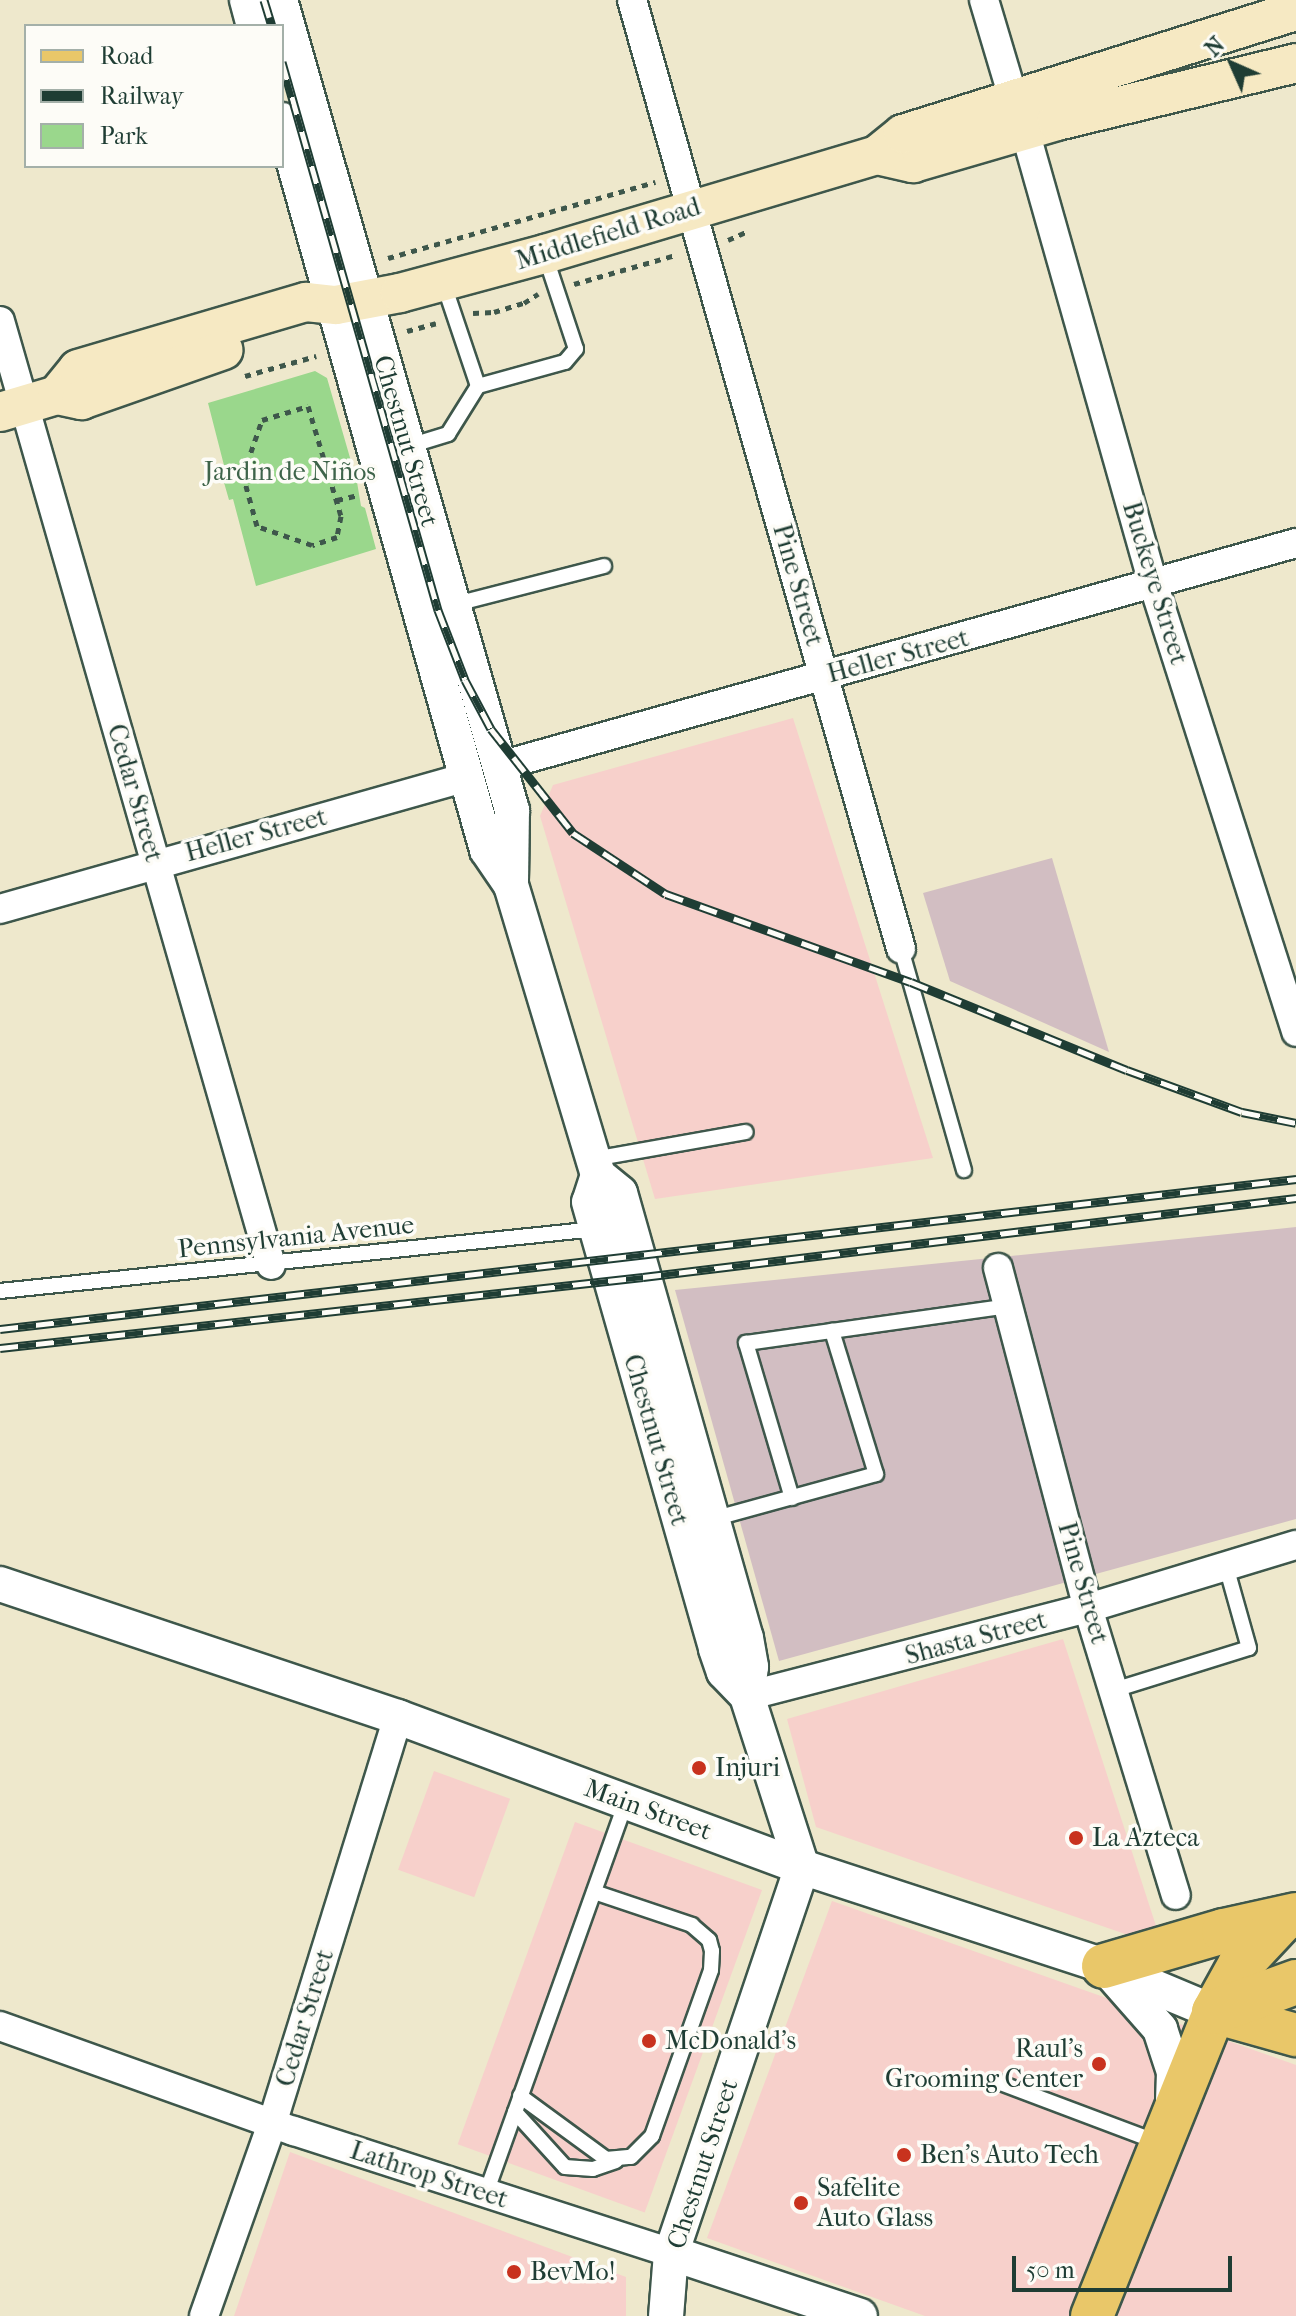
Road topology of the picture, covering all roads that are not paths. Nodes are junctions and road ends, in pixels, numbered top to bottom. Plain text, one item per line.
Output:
1 (247, 0) edge
2 (280, 0) edge
3 (632, 0) edge
4 (984, 0) edge
5 (1296, 11) edge
6 (253, 24) edge
7 (1296, 63) edge
8 (1019, 114) junction
9 (284, 125) edge
10 (686, 192) junction
11 (545, 254) junction
12 (443, 282) junction
13 (352, 290) junction
14 (0, 321) edge
15 (478, 386) junction
16 (27, 404) edge
17 (408, 446) junction
18 (1296, 543) edge
19 (604, 566) dead end
20 (1154, 586) junction
21 (452, 605) junction
22 (824, 676) junction
23 (500, 766) junction
24 (466, 777) junction
25 (155, 863) junction
26 (511, 885) junction
27 (0, 909) edge
28 (901, 949) joint
29 (1296, 1032) edge
30 (746, 1132) dead end
31 (596, 1167) junction
32 (964, 1170) dead end
33 (597, 1229) junction
34 (271, 1265) junction
35 (998, 1268) dead end
36 (0, 1291) edge
37 (1008, 1306) junction
38 (832, 1331) junction
39 (792, 1498) junction
40 (713, 1519) junction
41 (1296, 1545) edge
42 (1226, 1566) junction
43 (0, 1584) edge
44 (1088, 1608) junction
45 (1114, 1690) junction
46 (747, 1696) junction
47 (398, 1717) junction
48 (626, 1802) junction
49 (802, 1867) junction
50 (594, 1892) junction
51 (1176, 1895) dead end
52 (1289, 1917) edge
53 (1104, 1966) junction
54 (1296, 1982) edge
55 (1214, 2012) junction
56 (0, 2026) edge
57 (1296, 2035) edge
58 (995, 2081) dead end
59 (520, 2096) junction
60 (515, 2112) junction
61 (272, 2124) junction
62 (1167, 2129) junction
63 (616, 2161) junction
64 (486, 2193) junction
65 (671, 2253) junction
66 (204, 2316) edge
67 (666, 2316) edge
68 (860, 2316) edge
69 (1092, 2316) edge

1 - 6 street
2 - 13 street, Chestnut Street
3 - 10 street, Pine Street
4 - 8 street, Buckeye Street
5 - 8 main road, Middlefield Road
7 - 8 main road, Middlefield Road
8 - 10 main road, Middlefield Road
8 - 20 street, Buckeye Street
9 - 13 street, Chestnut Street
10 - 11 main road, Middlefield Road
10 - 22 street, Pine Street
11 - 12 main road, Middlefield Road
11 - 15 lane
12 - 13 main road, Middlefield Road
12 - 15 lane
13 - 16 main road, Middlefield Road
13 - 17 street, Chestnut Street
13 - 24 street, Chestnut Street
14 - 16 street, Cedar Street
15 - 17 lane
16 - 25 street, Cedar Street
17 - 21 street, Chestnut Street
18 - 20 street, Heller Street
19 - 21 lane
20 - 22 street, Heller Street
20 - 29 street, Buckeye Street
21 - 23 street, Chestnut Street
22 - 23 street, Heller Street
22 - 28 street, Pine Street
23 - 26 street, Chestnut Street
24 - 25 street, Heller Street
24 - 26 street, Chestnut Street
25 - 27 street, Heller Street
25 - 34 street, Cedar Street
26 - 31 street, Chestnut Street
28 - 32 lane, Pine Street
30 - 31 lane
31 - 33 street, Chestnut Street
31 - 40 street, Chestnut Street
33 - 34 lane, Pennsylvania Avenue
33 - 46 street, Chestnut Street
34 - 36 lane, Pennsylvania Avenue
35 - 37 street, Pine Street
37 - 38 lane
37 - 44 street, Pine Street
38 - 39 lane
38 - 39 lane
39 - 40 lane
40 - 46 street, Chestnut Street
41 - 42 street, Shasta Street
42 - 44 street, Shasta Street
42 - 45 lane
43 - 47 street, Main Street
44 - 45 street, Pine Street
44 - 46 street, Shasta Street
45 - 51 street, Pine Street
46 - 49 street, Chestnut Street
47 - 48 street, Main Street
47 - 61 street, Cedar Street
48 - 49 street, Main Street
48 - 50 lane
49 - 53 street, Main Street
49 - 65 street, Chestnut Street
50 - 59 lane
50 - 63 lane
52 - 53 highway
52 - 55 highway
53 - 55 street, Main Street
53 - 62 street
54 - 55 highway
55 - 57 main road, Main Street
55 - 62 main road
56 - 61 street, Lathrop Street
58 - 62 lane
59 - 60 lane
59 - 63 lane
60 - 63 lane
60 - 64 lane
61 - 64 street, Lathrop Street
61 - 66 street, Cedar Street
62 - 69 main road
64 - 65 street, Lathrop Street
65 - 67 street, Chestnut Street
65 - 68 street, Lathrop Street

